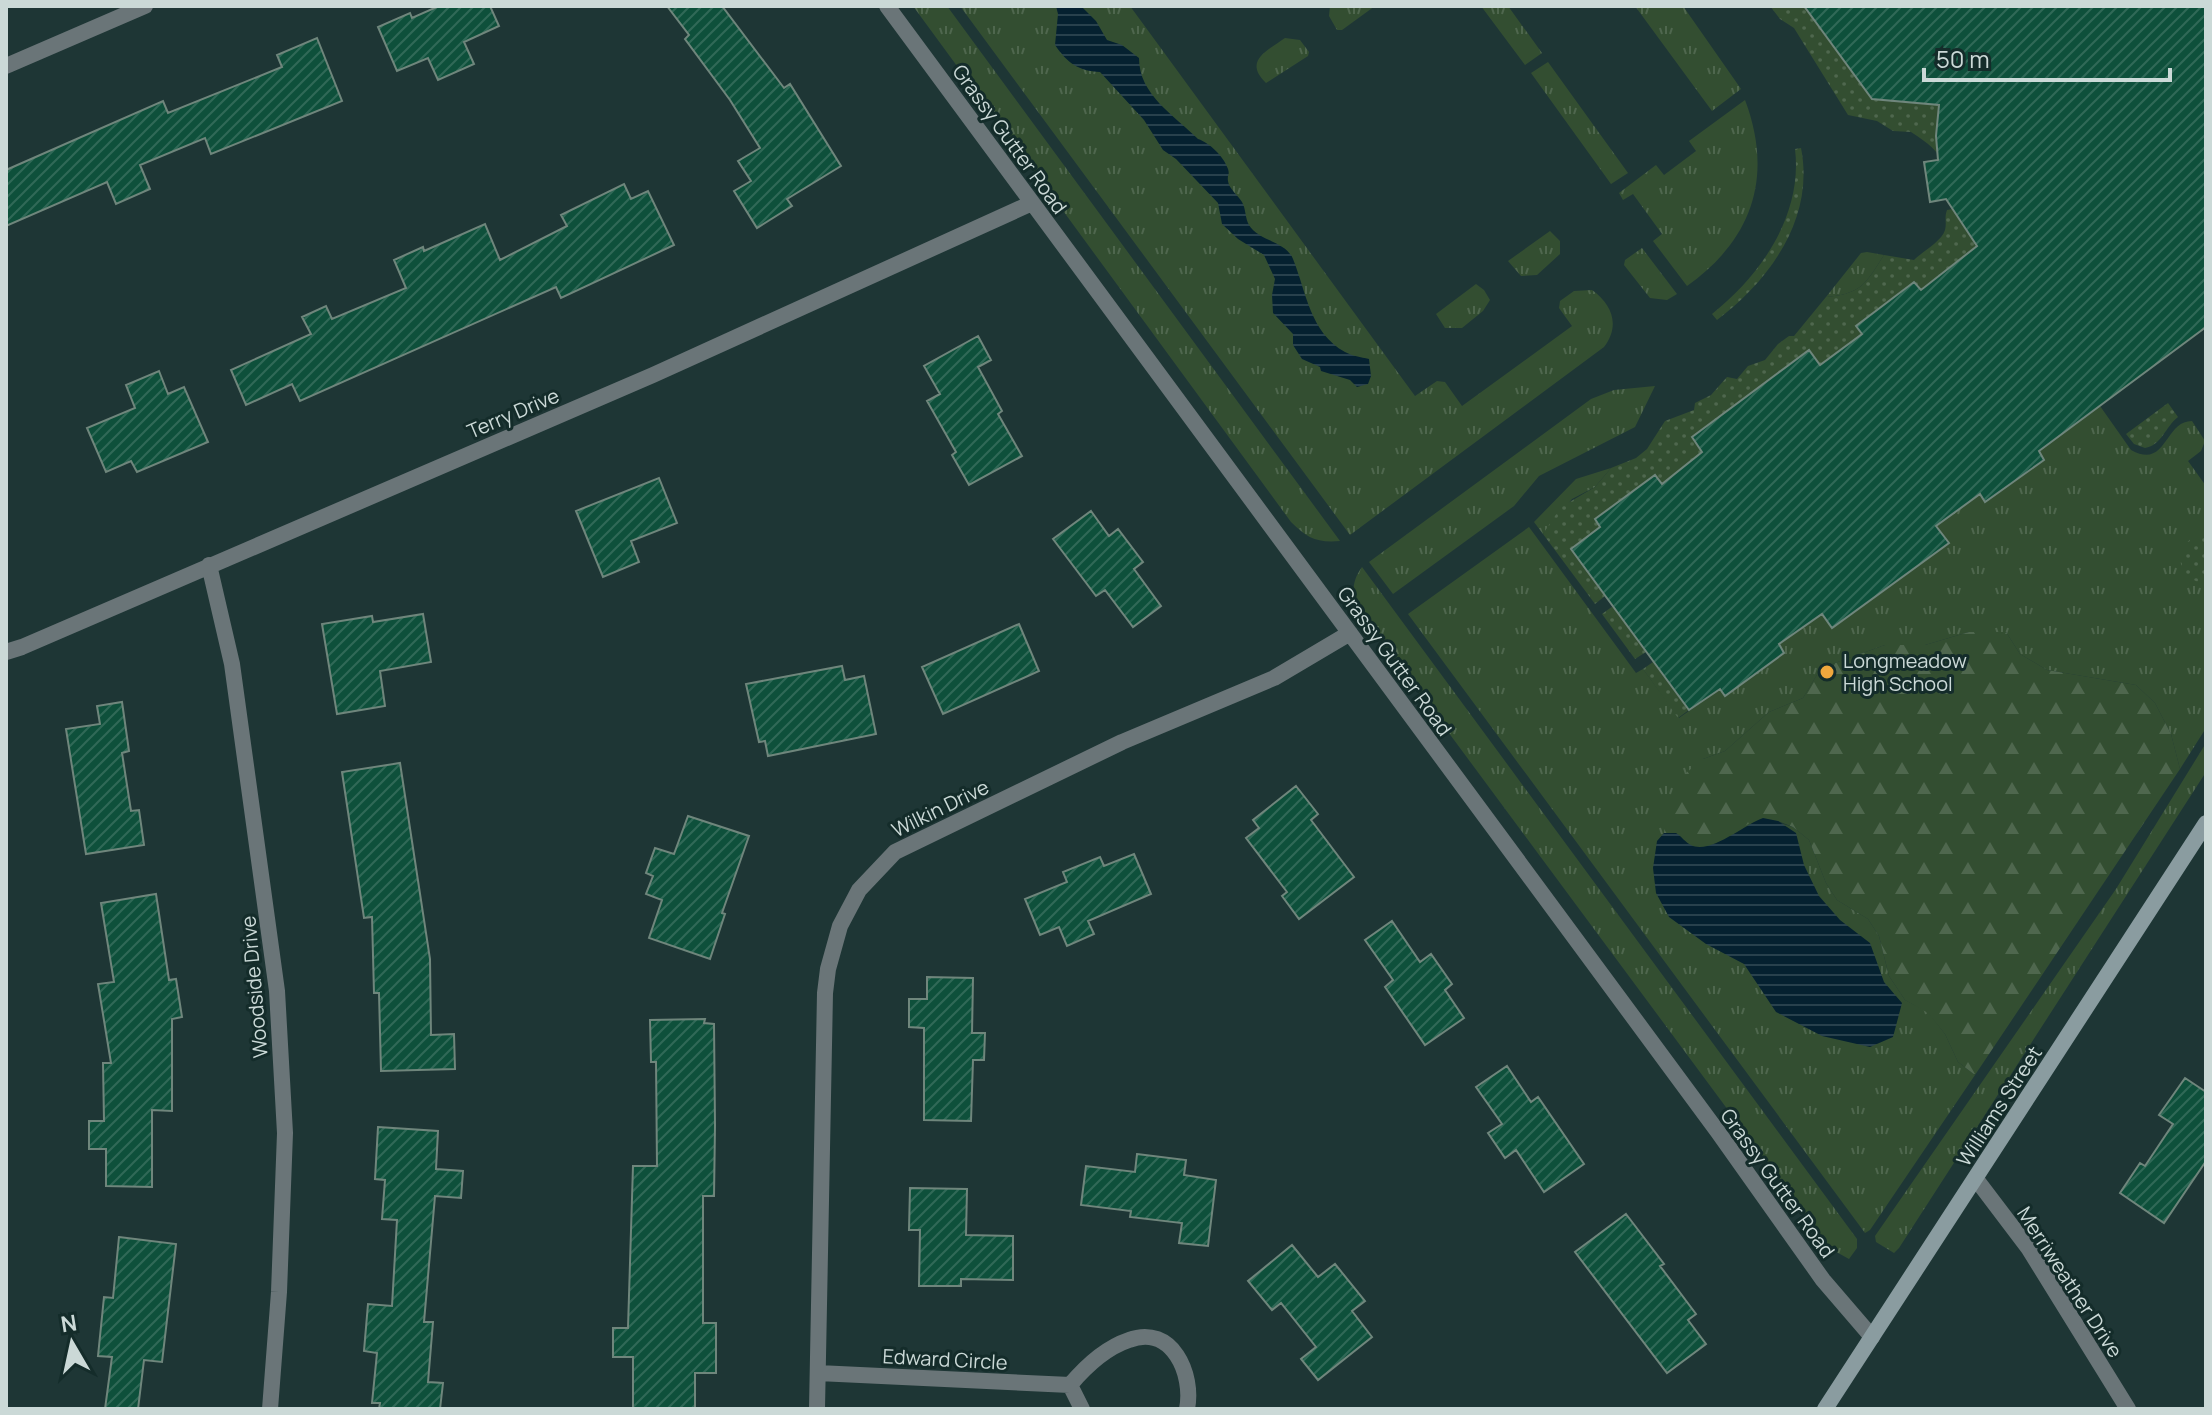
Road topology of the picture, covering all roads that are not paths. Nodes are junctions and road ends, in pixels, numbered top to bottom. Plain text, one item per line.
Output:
1 (145, 6) edge
2 (887, 6) edge
3 (6, 66) edge
4 (1032, 203) junction
5 (209, 565) junction
6 (1350, 633) junction
7 (6, 652) edge
8 (2206, 823) edge
9 (1976, 1179) junction
10 (1872, 1337) junction
11 (818, 1373) junction
12 (1070, 1385) junction
13 (270, 1409) edge
14 (817, 1409) edge
15 (1082, 1409) edge
16 (1187, 1409) edge
17 (1825, 1409) edge
18 (2128, 1409) edge

1 - 3 street
2 - 4 street, Grassy Gutter Road
4 - 5 street, Terry Drive
4 - 6 street, Grassy Gutter Road
5 - 7 street, Terry Drive
5 - 13 street, Woodside Drive
6 - 10 street, Grassy Gutter Road
6 - 11 street, Wilkin Drive
8 - 9 main road, Williams Street
9 - 10 main road, Williams Street
9 - 18 street, Merriweather Drive
10 - 17 main road, Williams Street
11 - 12 street, Edward Circle
11 - 14 street, Wilkin Drive
12 - 15 street
12 - 16 street

